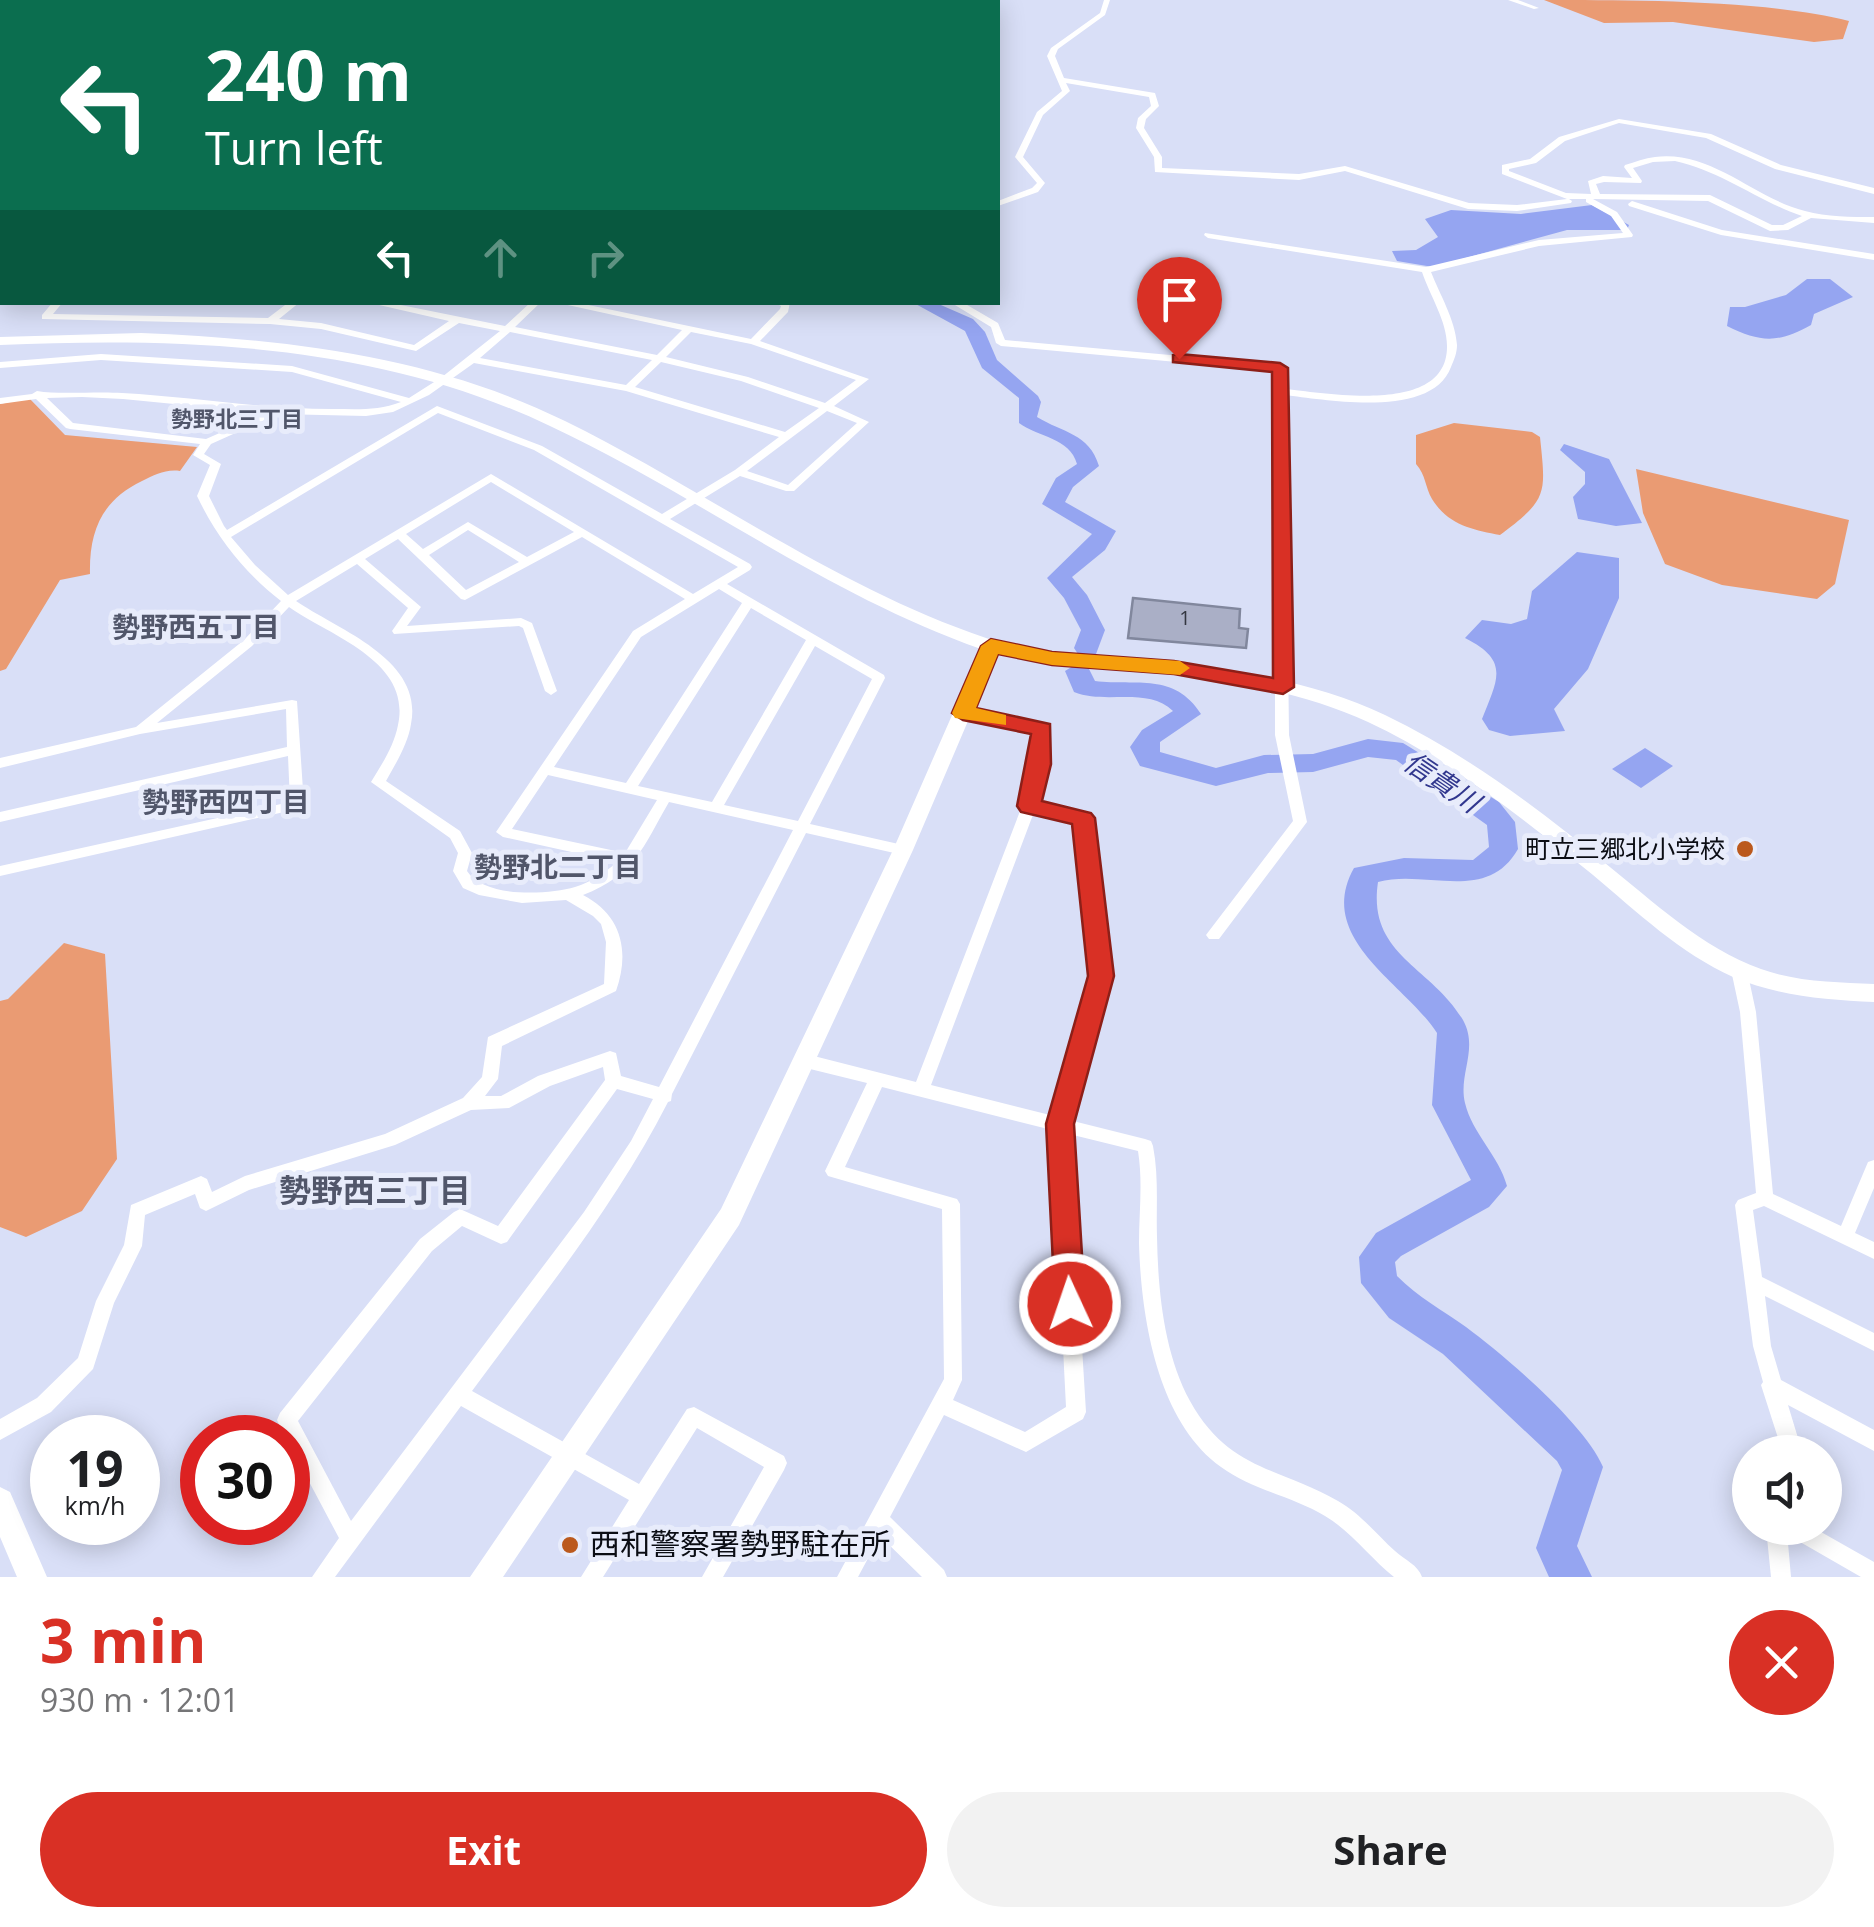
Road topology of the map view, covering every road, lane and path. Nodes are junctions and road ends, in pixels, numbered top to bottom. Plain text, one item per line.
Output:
1 (1107, 0) edge
2 (1510, 0) edge
3 (1536, 8) dead end
4 (1064, 80) junction
5 (1874, 190) edge
6 (1612, 196) junction
7 (1586, 197) junction
8 (1000, 203) edge
9 (1811, 215) junction
10 (1874, 220) edge
11 (1208, 235) dead end
12 (1874, 257) edge
13 (1426, 270) junction
14 (57, 305) edge
15 (292, 305) edge
16 (383, 305) edge
17 (534, 305) edge
18 (573, 305) edge
19 (786, 305) edge
20 (959, 305) edge
21 (270, 320) junction
22 (456, 322) junction
23 (690, 328) junction
24 (507, 330) junction
25 (0, 341) edge
26 (753, 342) junction
27 (469, 359) junction
28 (658, 359) junction
29 (0, 364) edge
30 (445, 378) junction
31 (628, 388) junction
32 (1279, 392) junction
33 (37, 394) junction
34 (0, 401) edge
35 (409, 401) junction
36 (828, 407) junction
37 (274, 413) junction
38 (786, 436) junction
39 (208, 442) junction
40 (739, 472) junction
41 (698, 499) junction
42 (662, 518) junction
43 (580, 533) junction
44 (402, 535) junction
45 (224, 536) junction
46 (423, 554) junction
47 (360, 560) junction
48 (527, 562) junction
49 (719, 584) junction
50 (693, 600) junction
51 (288, 602) junction
52 (748, 602) junction
53 (812, 640) junction
54 (991, 646) junction
55 (1283, 687) junction
56 (550, 691) dead end
57 (963, 713) junction
58 (140, 730) junction
59 (294, 750) junction
60 (0, 763) edge
61 (546, 770) junction
62 (630, 788) junction
63 (665, 797) junction
64 (1029, 806) junction
65 (716, 807) junction
66 (0, 816) edge
67 (804, 827) junction
68 (903, 850) junction
69 (627, 859) junction
70 (0, 871) edge
71 (570, 895) junction
72 (1214, 935) dead end
73 (1738, 970) junction
74 (1874, 993) edge
75 (806, 1061) junction
76 (878, 1078) junction
77 (612, 1082) junction
78 (921, 1089) junction
79 (665, 1096) junction
80 (469, 1102) junction
81 (1060, 1124) junction
82 (1874, 1167) edge
83 (1764, 1198) junction
84 (1845, 1237) junction
85 (1874, 1252) edge
86 (1755, 1282) junction
87 (1874, 1342) edge
88 (1771, 1386) junction
89 (458, 1394) junction
90 (942, 1404) junction
91 (0, 1430) edge
92 (1787, 1435) edge
93 (1874, 1441) edge
94 (570, 1454) junction
95 (641, 1496) junction
96 (0, 1502) edge
97 (878, 1520) junction
98 (350, 1537) junction
99 (1778, 1545) edge
100 (1825, 1545) edge
101 (1874, 1573) edge
102 (32, 1577) edge
103 (322, 1577) edge
104 (486, 1577) edge
105 (591, 1577) edge
106 (712, 1577) edge
107 (847, 1577) edge
108 (937, 1577) edge
109 (1412, 1577) edge
110 (1781, 1577) edge

1 - 4 street
2 - 3 street
4 - 7 street
4 - 8 street
5 - 7 street
6 - 7 street
6 - 9 street
6 - 12 street
7 - 9 street
7 - 13 street
9 - 10 street
11 - 13 street
13 - 32 street
14 - 21 street
15 - 21 street
16 - 22 street
17 - 24 street
18 - 23 street
19 - 26 street
20 - 32 street
21 - 22 street
22 - 24 street
23 - 26 street
23 - 28 street
24 - 27 street
24 - 28 street
25 - 30 street
26 - 36 street
27 - 30 street
27 - 31 street
28 - 31 street
28 - 36 street
29 - 35 street
30 - 35 street
30 - 41 street
31 - 38 street
32 - 55 street
33 - 34 street
33 - 37 street
33 - 39 street
35 - 37 street
36 - 38 street
36 - 40 street
37 - 39 street
38 - 40 street
39 - 45 street
40 - 41 street
41 - 42 street
41 - 54 street
42 - 45 street
42 - 49 street
43 - 44 street
43 - 48 street
43 - 50 street
44 - 46 street
44 - 47 street
45 - 51 street
46 - 48 street
46 - 48 street
47 - 51 street
47 - 56 street
49 - 50 street
49 - 52 street
50 - 61 street
51 - 58 street
51 - 71 street
52 - 53 street
52 - 62 street
53 - 65 street
53 - 67 street
54 - 55 street
54 - 57 street
55 - 72 street
55 - 73 street
57 - 64 street
57 - 68 street
58 - 59 street
58 - 60 street
59 - 66 street
59 - 70 street
61 - 62 street
61 - 69 street
62 - 63 street
63 - 65 street
63 - 69 street
64 - 78 street
64 - 81 street
65 - 67 street
67 - 68 street
67 - 79 street
68 - 75 street
69 - 71 street
71 - 80 street
73 - 74 street
73 - 83 street
75 - 76 street
75 - 94 street
76 - 78 street
76 - 90 street
77 - 79 street
77 - 80 street
77 - 98 street
78 - 81 street
79 - 89 street
80 - 91 street
81 - 90 street
81 - 109 street
82 - 84 street
83 - 84 street
83 - 86 street
84 - 85 street
86 - 87 street
86 - 88 street
88 - 92 street
88 - 93 street
89 - 94 street
89 - 98 street
90 - 97 street
94 - 95 street
94 - 104 street
95 - 105 street
95 - 106 street
96 - 102 street
97 - 107 street
97 - 108 street
98 - 103 street
99 - 110 street
100 - 101 street

